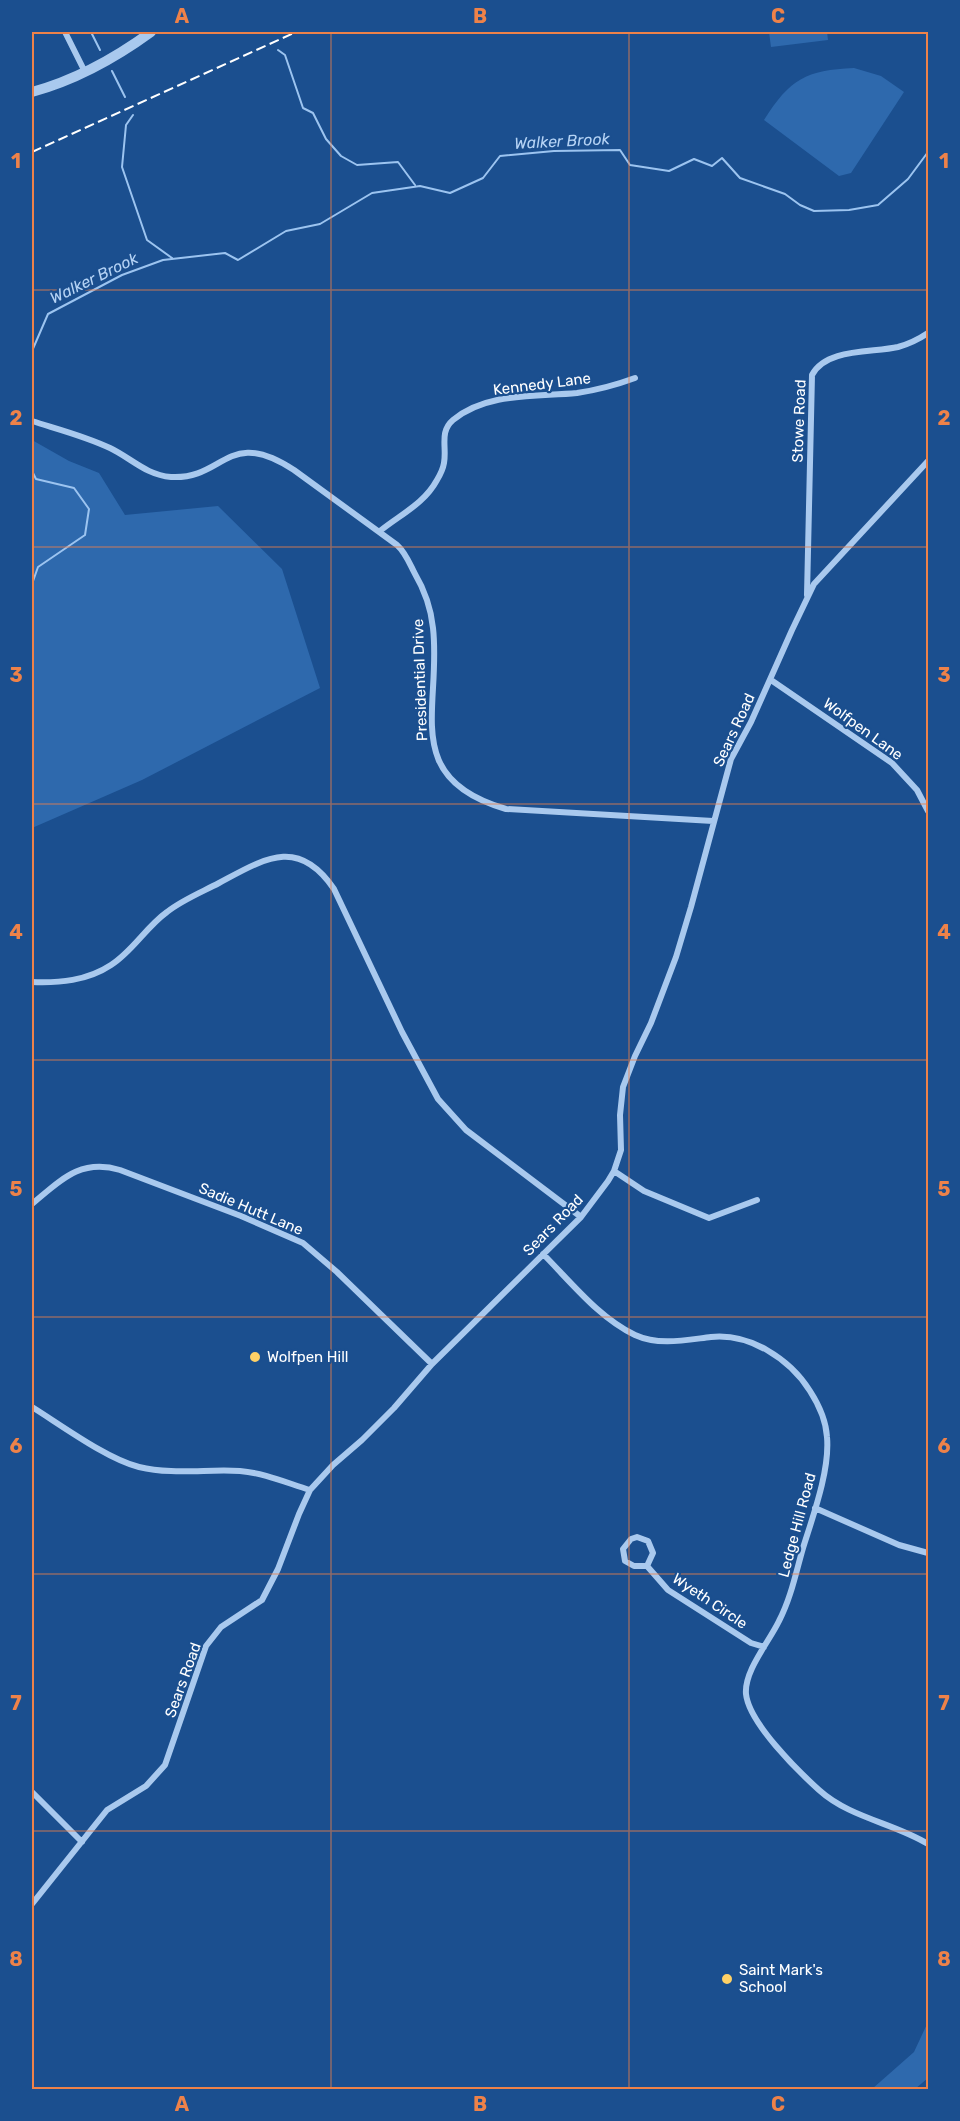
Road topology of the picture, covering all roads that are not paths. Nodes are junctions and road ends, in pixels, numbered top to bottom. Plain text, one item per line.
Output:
1 (65, 32) edge
2 (151, 32) edge
3 (85, 72) junction
4 (32, 92) edge
5 (928, 333) edge
6 (635, 378) dead end
7 (32, 421) edge
8 (928, 461) edge
9 (380, 531) junction
10 (807, 596) junction
11 (771, 680) junction
12 (928, 811) edge
13 (713, 821) junction
14 (32, 982) edge
15 (614, 1171) junction
16 (757, 1200) dead end
17 (32, 1204) edge
18 (581, 1217) junction
19 (543, 1254) junction
20 (432, 1364) junction
21 (32, 1407) edge
22 (310, 1491) junction
23 (815, 1508) junction
24 (928, 1553) edge
25 (647, 1566) junction
26 (764, 1647) junction
27 (32, 1792) edge
28 (82, 1842) junction
29 (928, 1844) edge
30 (32, 1904) edge

1 - 3 street
2 - 3 street
3 - 4 street
5 - 10 street, Stowe Road
6 - 9 street, Kennedy Lane
7 - 9 street, Presidential Drive
8 - 10 street, Sears Road
9 - 13 street, Presidential Drive
10 - 11 street, Sears Road
11 - 12 street, Wolfpen Lane
11 - 13 street, Sears Road
13 - 15 street, Sears Road
14 - 18 street
15 - 16 street
15 - 18 street, Sears Road
17 - 20 street, Sadie Hutt Lane
18 - 19 street, Sears Road
19 - 20 street, Sears Road
19 - 23 street, Ledge Hill Road
20 - 22 street, Sears Road
21 - 22 street
22 - 28 street, Sears Road
23 - 24 street
23 - 26 street, Ledge Hill Road
25 - 25 street, Wyeth Circle
25 - 26 street, Wyeth Circle
26 - 29 street, Ledge Hill Road
27 - 28 street
28 - 30 street, Sears Road

